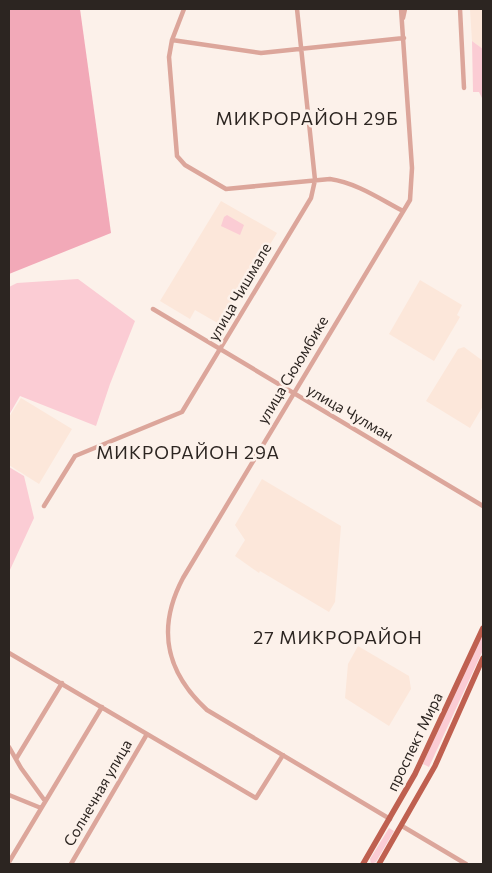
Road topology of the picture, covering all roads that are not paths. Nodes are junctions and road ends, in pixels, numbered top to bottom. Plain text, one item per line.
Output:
1 (184, 9) edge
2 (298, 9) edge
3 (401, 9) edge
4 (405, 9) edge
5 (460, 9) edge
6 (402, 22) junction
7 (404, 38) junction
8 (172, 40) junction
9 (301, 49) junction
10 (464, 88) dead end
11 (315, 180) junction
12 (403, 212) junction
13 (153, 309) dead end
14 (220, 350) junction
15 (294, 394) junction
16 (44, 506) dead end
17 (483, 506) edge
18 (483, 628) edge
19 (9, 653) edge
20 (483, 658) edge
21 (62, 684) junction
22 (102, 706) junction
23 (147, 734) junction
24 (9, 747) edge
25 (283, 755) junction
26 (16, 759) junction
27 (416, 774) junction
28 (427, 780) junction
29 (9, 795) edge
30 (45, 801) junction
31 (41, 808) junction
32 (390, 819) junction
33 (402, 826) junction
34 (367, 857) junction
35 (9, 862) edge
36 (71, 864) edge
37 (363, 864) edge
38 (367, 864) edge
39 (379, 864) edge
40 (466, 864) edge

1 - 8 street
2 - 9 street, улица Чишмале
3 - 6 street, улица Сююмбике
4 - 6 street
5 - 10 street
6 - 7 street, улица Сююмбике
7 - 9 street
7 - 12 street, улица Сююмбике
8 - 9 street
8 - 11 street
9 - 11 street, улица Чишмале
11 - 12 street
11 - 14 street, улица Чишмале
12 - 15 street, улица Сююмбике
13 - 14 street, улица Чулман
14 - 15 street, улица Чулман
14 - 16 street, улица Чишмале
15 - 17 street, улица Чулман
15 - 25 street, улица Сююмбике
18 - 27 main road, проспект Мира
19 - 21 street, Солнечная улица
20 - 28 main road, проспект Мира
21 - 22 street, Солнечная улица
21 - 26 street
22 - 23 street, Солнечная улица
22 - 30 street
23 - 25 street, Солнечная улица
23 - 36 street, Солнечная улица
24 - 26 street
25 - 32 street, улица Сююмбике
26 - 30 street
27 - 28 main road
27 - 32 main road, проспект Мира
28 - 33 main road, проспект Мира
29 - 31 street
30 - 31 street
31 - 35 street
32 - 33 main road
32 - 34 main road, проспект Мира
33 - 39 main road, проспект Мира
33 - 40 street
34 - 37 main road, проспект Мира
34 - 38 main road

